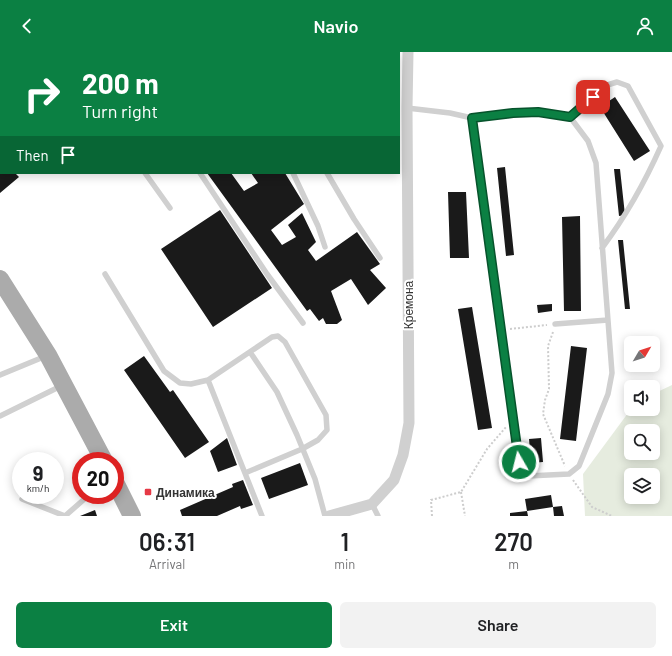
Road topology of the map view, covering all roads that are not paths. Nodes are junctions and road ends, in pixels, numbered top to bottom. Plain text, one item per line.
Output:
1 (408, 52) edge
2 (403, 108) edge
3 (570, 117) junction
4 (472, 118) junction
5 (146, 174) edge
6 (201, 174) edge
7 (293, 174) edge
8 (328, 174) edge
9 (170, 208) dead end
10 (325, 247) dead end
11 (602, 248) junction
12 (380, 258) dead end
13 (106, 274) dead end
14 (0, 279) edge
15 (0, 293) edge
16 (608, 320) junction
17 (303, 323) dead end
18 (555, 324) road end
19 (30, 326) junction
20 (250, 352) junction
21 (48, 355) junction
22 (0, 375) edge
23 (208, 380) junction
24 (63, 385) junction
25 (0, 416) edge
26 (302, 449) junction
27 (99, 452) edge
28 (245, 473) junction
29 (124, 500) edge
30 (35, 504) edge
31 (79, 504) edge
32 (372, 504) junction
33 (65, 516) edge
34 (132, 516) edge
35 (262, 516) edge
36 (325, 516) edge
37 (329, 516) edge
38 (378, 516) edge

1 - 2 street, Кремона
2 - 4 lane
2 - 32 street, Кремона
3 - 4 lane
3 - 11 lane
3 - 11 lane
4 - 16 lane
5 - 9 lane
6 - 17 lane
7 - 10 lane
8 - 12 lane
11 - 16 lane
13 - 23 lane
14 - 19 main road
15 - 19 main road
16 - 18 lane
19 - 21 main road
20 - 23 lane
20 - 26 lane
20 - 26 lane
21 - 22 lane
21 - 24 main road
23 - 28 lane
24 - 25 lane
24 - 27 main road
26 - 28 lane
26 - 36 lane
28 - 35 lane
29 - 34 main road
30 - 33 lane
31 - 33 lane
32 - 37 street
32 - 38 lane

